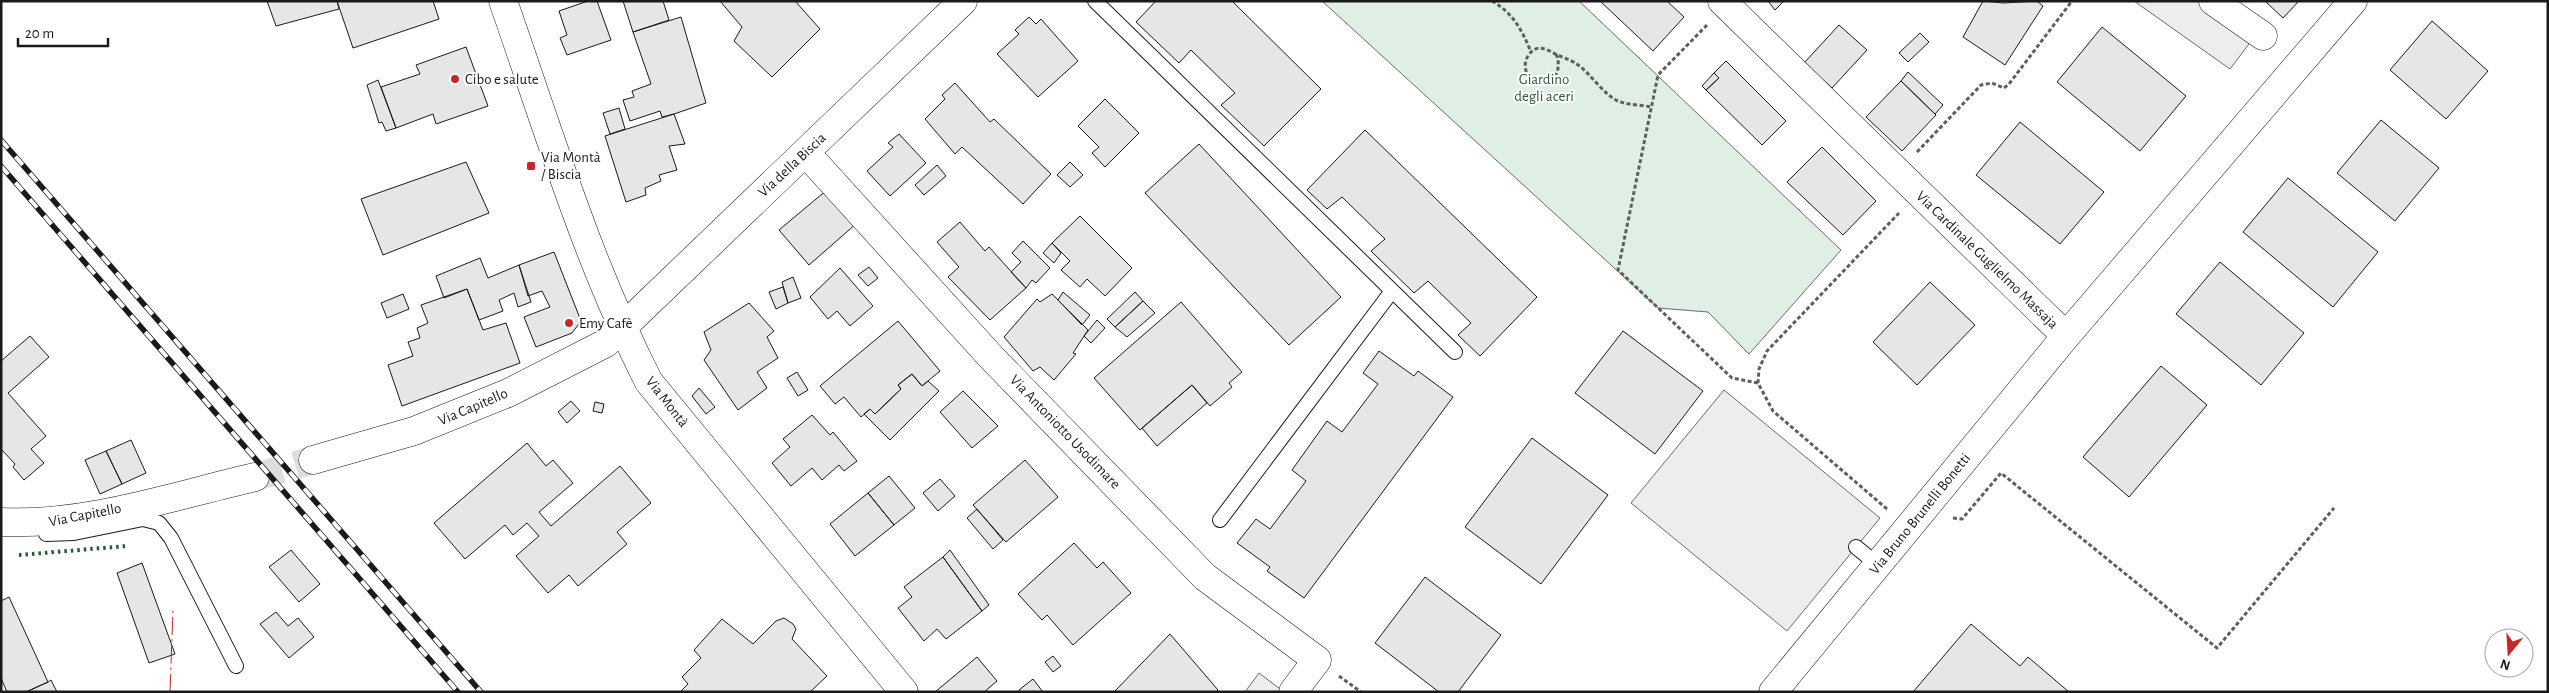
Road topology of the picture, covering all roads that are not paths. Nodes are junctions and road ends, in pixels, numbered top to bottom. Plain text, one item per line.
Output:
1 (503, 1) edge
2 (962, 1) edge
3 (1095, 1) edge
4 (2212, 1) edge
5 (2352, 1) edge
6 (1724, 3) edge
7 (2263, 36) dead end
8 (806, 153) junction
9 (1392, 291) junction
10 (622, 329) junction
11 (2066, 336) junction
12 (1455, 352) dead end
13 (313, 460) tunnel mouth
14 (255, 477) tunnel mouth
15 (1220, 520) dead end
16 (1, 522) edge
17 (1, 532) edge
18 (1856, 547) dead end
19 (1878, 565) junction
20 (236, 666) dead end
21 (904, 692) edge
22 (1293, 692) edge
23 (1773, 692) edge

1 - 10 street, Via Montà
2 - 8 street, Via della Biscia
3 - 9 lane
4 - 7 street
5 - 11 street, Via Cardinale Guglielmo Massaja
6 - 11 street, Via Cardinale Guglielmo Massaja
8 - 10 street, Via della Biscia
8 - 22 street, Via Antoniotto Usodimare
9 - 12 lane
9 - 15 lane
10 - 13 street, Via Capitello
10 - 21 street, Via Montà
11 - 19 street, Via Bruno Brunelli Bonetti
14 - 16 street, Via Capitello
17 - 20 lane
18 - 19 lane
19 - 23 street, Via Bruno Brunelli Bonetti

